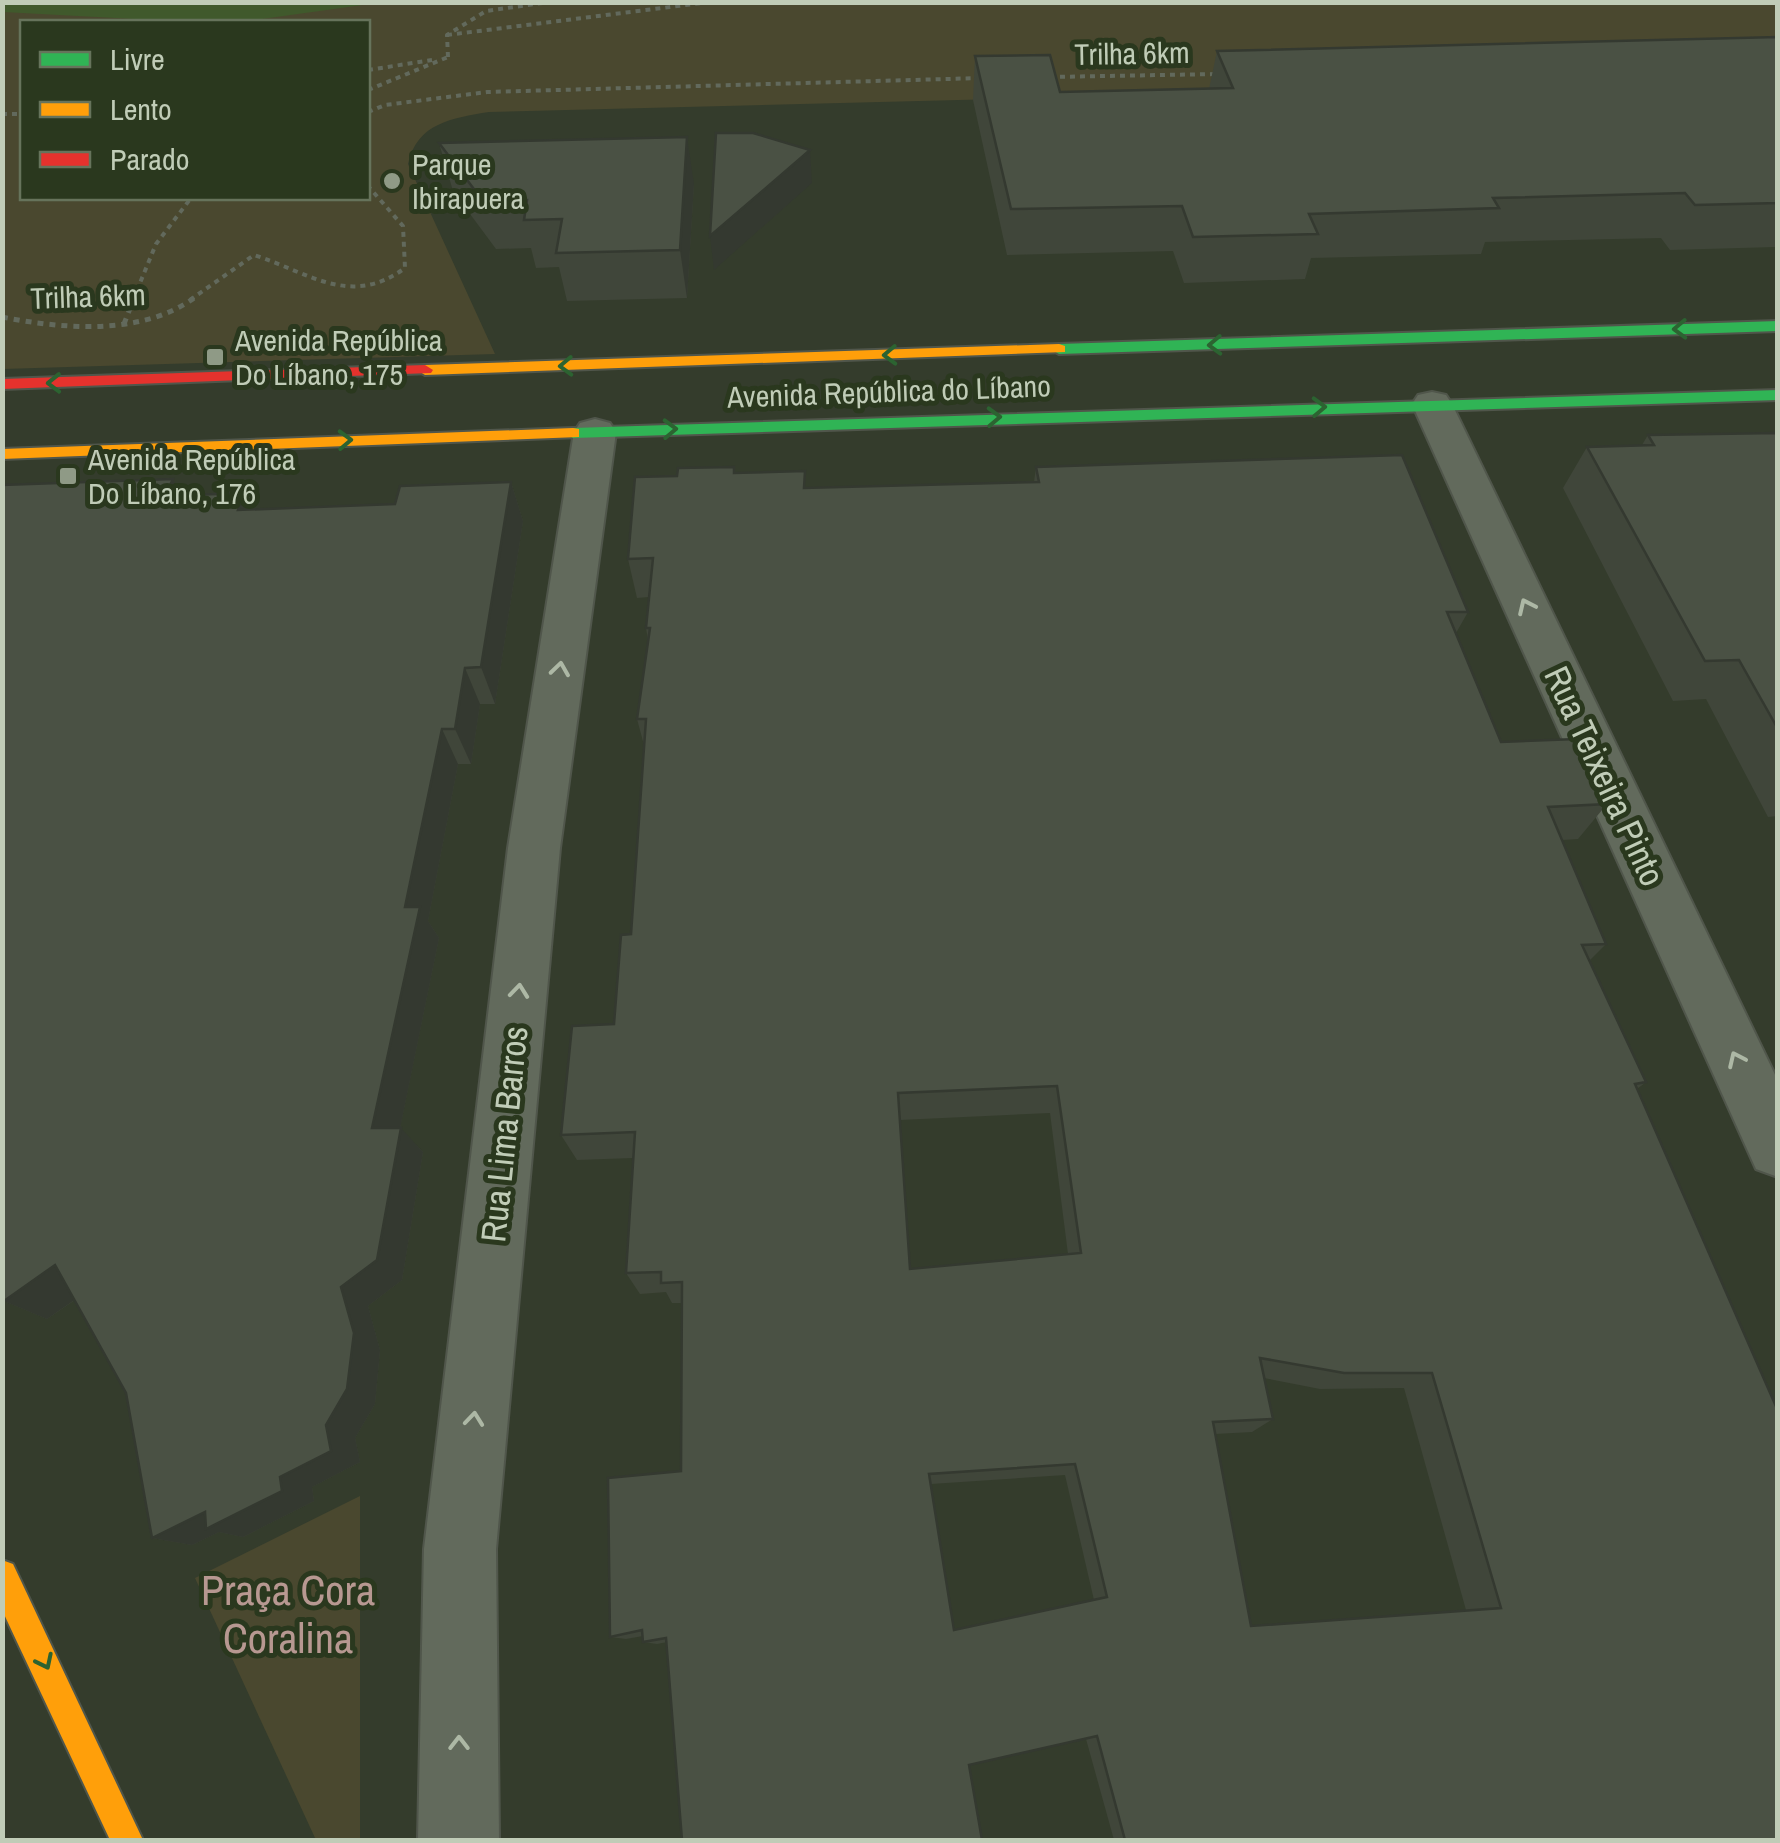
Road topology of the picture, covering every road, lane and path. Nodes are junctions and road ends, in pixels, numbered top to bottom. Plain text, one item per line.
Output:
1 (549, 2) edge
2 (710, 2) edge
3 (447, 35) junction
4 (448, 58) junction
5 (370, 70) edge
6 (1235, 74) edge
7 (1037, 77) edge
8 (998, 78) edge
9 (370, 89) edge
10 (370, 111) edge
11 (370, 188) edge
12 (189, 200) edge
13 (2, 317) edge
14 (124, 322) junction
15 (1778, 326) edge
16 (105, 382) junction
17 (2, 384) edge
18 (1778, 394) edge
19 (1432, 404) junction
20 (596, 432) junction
21 (2, 454) edge
22 (1778, 1148) edge
23 (2, 1575) edge
24 (128, 1840) edge
25 (458, 1840) edge

1 - 3 path
2 - 3 path
3 - 4 path
4 - 5 path
4 - 9 path
6 - 7 path, Trilha 6km
8 - 10 path
11 - 14 path, Trilha 6km
12 - 14 path
13 - 14 path, Trilha 6km
14 - 16 path
15 -> 16 main road, Avenida República do Líbano
16 -> 17 main road, Avenida República do Líbano
18 - 19 main road, Avenida República do Líbano
20 -> 19 main road, Avenida República do Líbano
22 -> 19 street, Rua Teixeira Pinto
21 -> 20 main road, Avenida República do Líbano
25 -> 20 street, Rua Lima Barros
23 -> 24 main road

